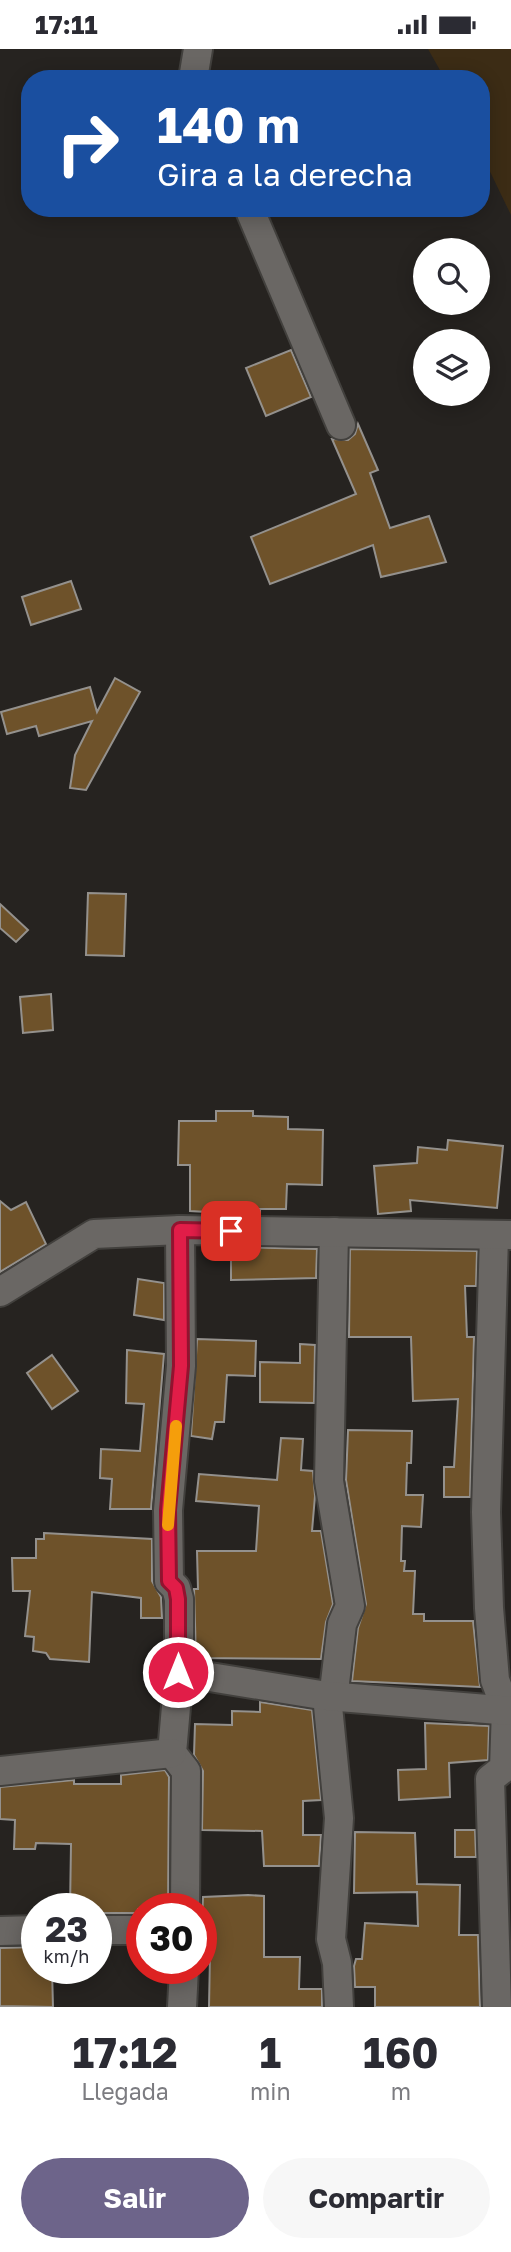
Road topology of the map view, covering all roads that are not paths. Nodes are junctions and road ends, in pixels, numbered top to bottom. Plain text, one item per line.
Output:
1 (198, 49) edge
2 (194, 70) edge
3 (252, 217) edge
4 (341, 425) dead end
5 (180, 1230) junction
6 (334, 1232) junction
7 (503, 1235) edge
8 (0, 1292) edge
9 (499, 1511) edge
10 (178, 1672) junction
11 (327, 1696) junction
12 (508, 1710) edge
13 (172, 1753) junction
14 (0, 1771) edge
15 (185, 1893) edge
16 (21, 1930) edge
17 (0, 1931) edge
18 (183, 1984) edge
19 (182, 2007) edge
20 (339, 2007) edge
21 (497, 2007) edge

1 - 2 street
3 - 4 street
5 - 6 street
5 - 8 street
5 - 10 street
6 - 7 street
6 - 11 street
7 - 9 street
9 - 12 street
10 - 11 street
10 - 13 street
11 - 12 street
11 - 20 street
12 - 21 street
13 - 14 street
13 - 15 street
16 - 17 street
18 - 19 street

